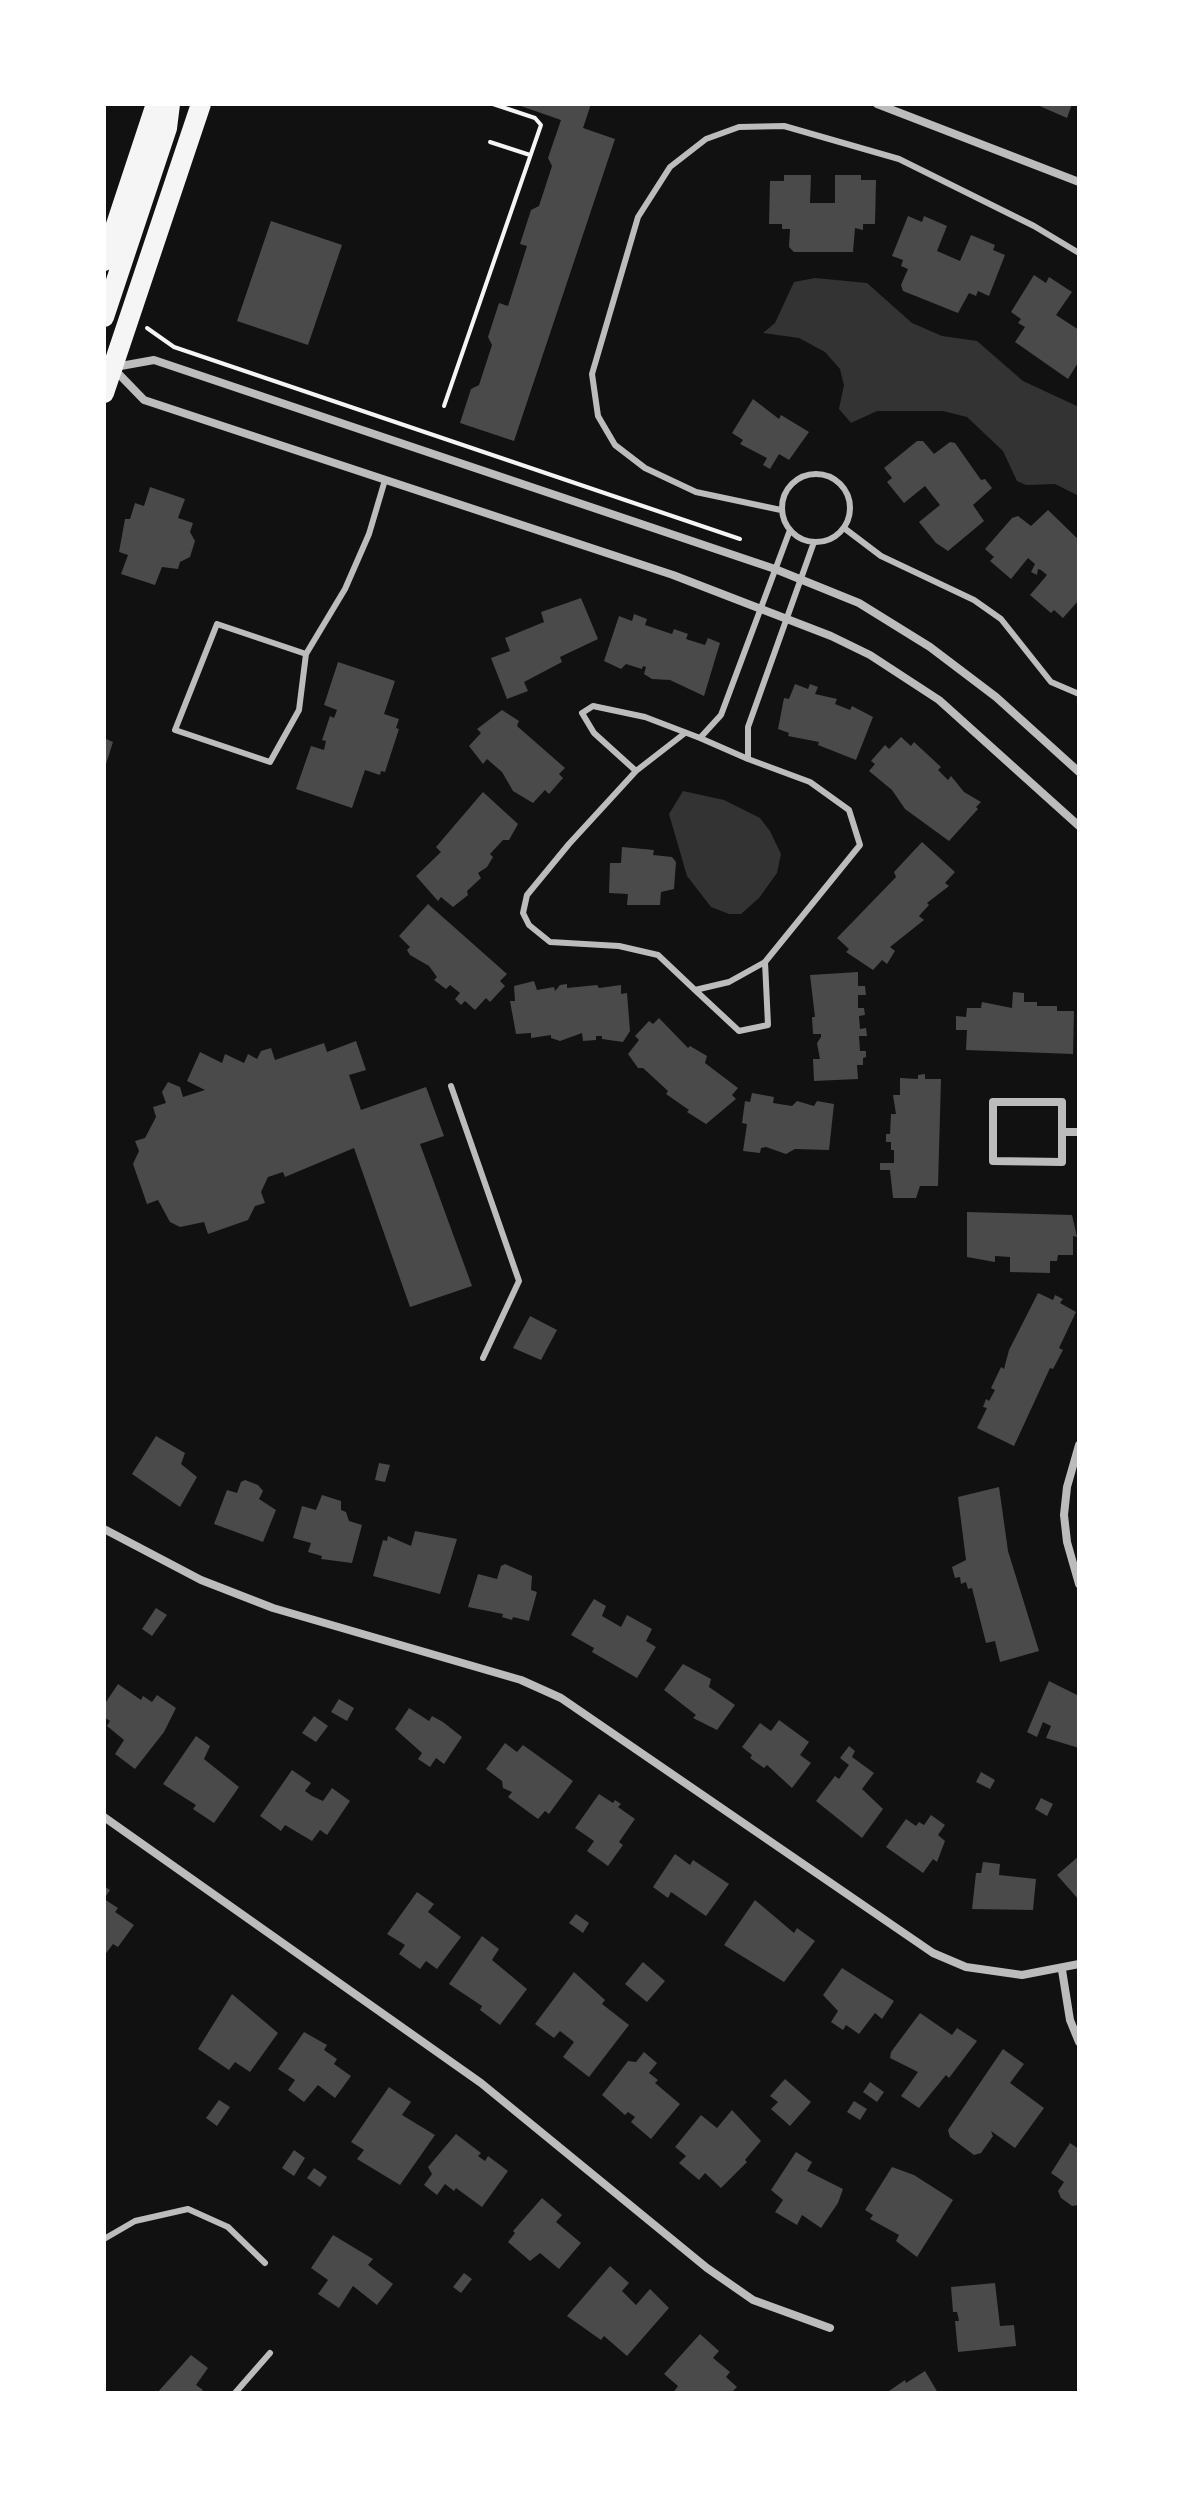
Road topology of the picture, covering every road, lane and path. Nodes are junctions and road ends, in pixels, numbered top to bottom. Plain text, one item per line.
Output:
1 (156, 104) edge
2 (170, 104) edge
3 (201, 104) edge
4 (493, 104) edge
5 (877, 104) edge
6 (490, 142) dead end
7 (530, 155) junction
8 (1079, 182) edge
9 (1079, 253) edge
10 (105, 257) edge
11 (104, 317) edge
12 (155, 325) dead end
13 (107, 366) edge
14 (104, 393) edge
15 (444, 406) dead end
16 (385, 480) junction
17 (781, 510) junction
18 (844, 528) junction
19 (790, 530) junction
20 (743, 540) dead end
21 (814, 542) junction
22 (775, 569) junction
23 (801, 580) junction
24 (760, 608) junction
25 (788, 619) junction
26 (306, 654) junction
27 (1079, 694) edge
28 (685, 733) junction
29 (700, 738) junction
30 (748, 759) junction
31 (636, 771) junction
32 (1079, 772) edge
33 (1079, 826) edge
34 (765, 962) junction
35 (695, 990) junction
36 (451, 1086) dead end
37 (1062, 1132) junction
38 (1079, 1132) edge
39 (483, 1358) dead end
40 (1079, 1445) edge
41 (104, 1529) edge
42 (1079, 1584) edge
43 (104, 1817) edge
44 (1079, 1964) edge
45 (1062, 1970) junction
46 (1079, 2042) edge
47 (104, 2239) edge
48 (265, 2263) dead end
49 (830, 2328) dead end
50 (270, 2353) dead end
51 (235, 2393) edge

1 - 10 main road
2 - 11 main road
3 - 13 main road
4 - 7 path
5 - 8 street
6 - 7 path
7 - 15 path
9 - 17 lane
12 - 20 path
13 - 14 main road
13 - 16 street
13 - 22 street
16 - 24 street
16 - 26 lane
17 - 18 lane
17 - 19 lane
18 - 21 lane
18 - 27 lane
19 - 21 lane
19 - 22 lane
21 - 23 lane
22 - 23 street
22 - 24 lane
23 - 25 lane
23 - 32 street
24 - 25 street
24 - 29 lane
25 - 30 lane
25 - 33 street
26 - 26 lane
28 - 29 lane
28 - 31 lane
28 - 31 lane
29 - 30 lane
30 - 34 lane
31 - 35 lane
34 - 35 lane
34 - 35 lane
36 - 39 lane
37 - 37 street
37 - 38 street
40 - 42 street
41 - 45 street
43 - 49 street
44 - 45 street
45 - 46 street
47 - 48 lane
50 - 51 lane

